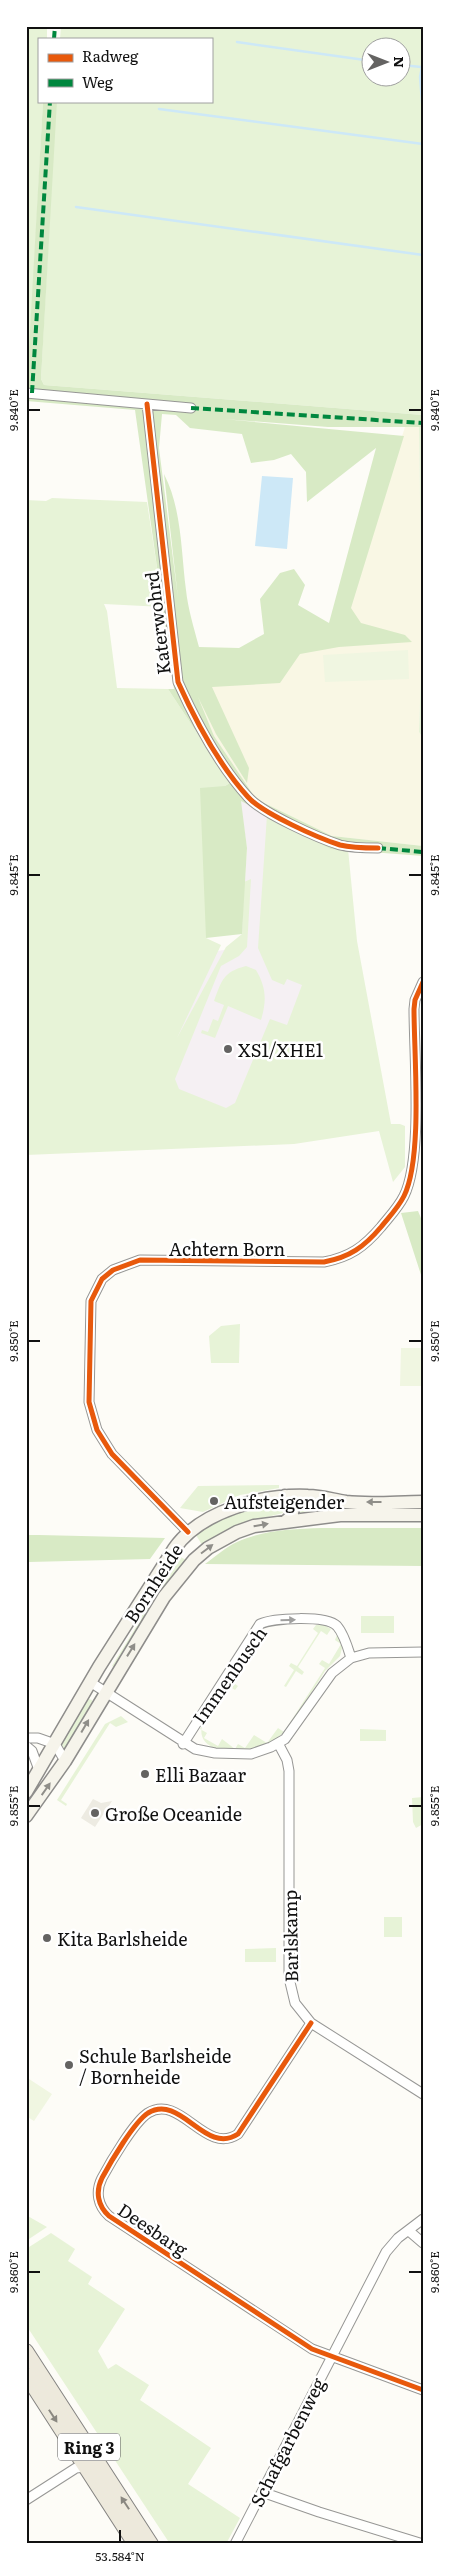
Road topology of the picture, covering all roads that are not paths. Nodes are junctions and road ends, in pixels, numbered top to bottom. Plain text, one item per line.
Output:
1 (26, 393) edge
2 (147, 404) junction
3 (191, 408) dead end
4 (378, 848) dead end
5 (423, 982) edge
6 (285, 1496) junction
7 (423, 1502) edge
8 (423, 1514) edge
9 (285, 1522) junction
10 (188, 1532) junction
11 (423, 1652) edge
12 (352, 1658) junction
13 (90, 1682) junction
14 (105, 1692) junction
15 (26, 1738) edge
16 (55, 1744) junction
17 (183, 1744) junction
18 (278, 1744) junction
19 (26, 1746) edge
20 (65, 1761) junction
21 (40, 1770) junction
22 (26, 1792) edge
23 (26, 1816) edge
24 (311, 2023) junction
25 (423, 2094) edge
26 (423, 2220) edge
27 (410, 2231) junction
28 (423, 2243) edge
29 (26, 2351) edge
30 (330, 2357) junction
31 (26, 2375) edge
32 (423, 2390) edge
33 (86, 2467) junction
34 (262, 2492) junction
35 (26, 2500) edge
36 (135, 2544) edge
37 (151, 2544) edge
38 (235, 2544) edge
39 (423, 2544) edge

1 - 2 street
2 - 3 street
2 - 4 street, Katerwohrd
5 - 10 street, Achtern Born
7 -> 6 street, Bornheide
6 - 9 street
6 - 10 street, Bornheide
8 - 9 street, Bornheide
14 -> 9 street, Bornheide
10 - 13 street, Bornheide
11 - 12 street, Immenbusch
17 -> 12 street, Immenbusch
12 - 18 street, Immenbusch
13 - 14 street, Immenbusch
13 - 16 street, Bornheide
14 - 17 street, Immenbusch
20 -> 14 street, Bornheide
15 - 16 street
16 - 20 street
16 - 21 street, Bornheide
17 - 18 street, Immenbusch
18 - 24 street, Barlskamp
19 - 21 street
23 -> 20 street, Bornheide
21 - 22 street, Bornheide
24 - 25 street, Barlskamp
24 - 30 street, Deesbarg
26 - 27 street, Schafgarbenweg
27 - 28 street
27 - 30 street, Schafgarbenweg
37 -> 29 main road, Ring 3
30 - 32 street
30 - 34 street, Schafgarbenweg
31 -> 33 main road, Ring 3
33 - 35 street
33 - 36 main road, Ring 3
34 - 38 street, Schafgarbenweg
34 - 39 street

